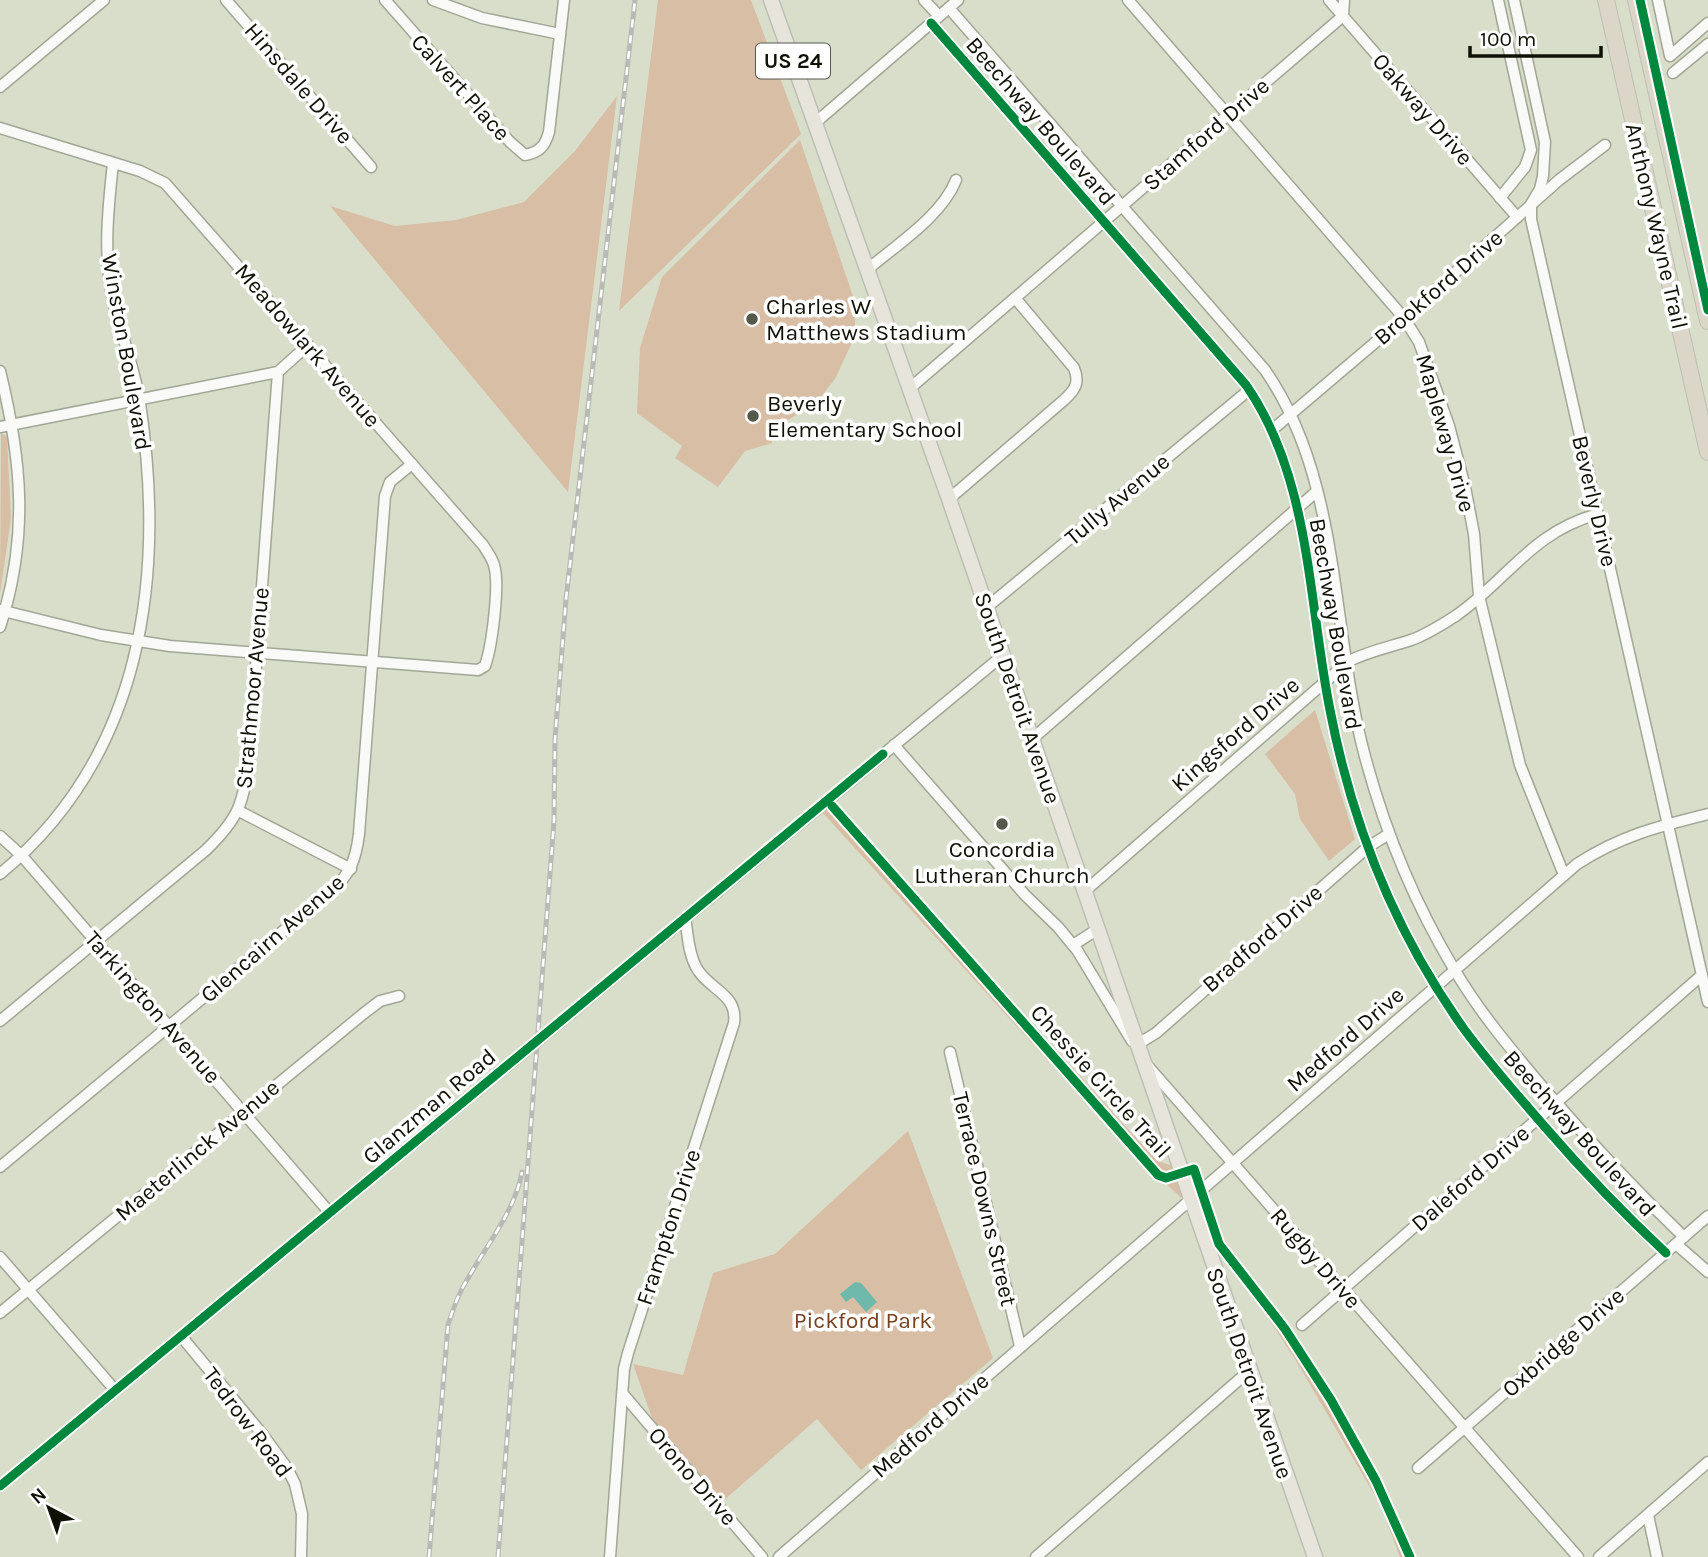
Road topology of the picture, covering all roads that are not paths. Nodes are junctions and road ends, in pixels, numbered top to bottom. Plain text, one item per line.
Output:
1 (104, 0) edge
2 (226, 0) edge
3 (385, 0) edge
4 (433, 0) edge
5 (564, 0) edge
6 (771, 0) edge
7 (924, 0) edge
8 (958, 0) edge
9 (1128, 0) edge
10 (1329, 0) edge
11 (1344, 0) edge
12 (1498, 0) edge
13 (1514, 0) edge
14 (1606, 0) edge
15 (1636, 0) edge
16 (1658, 0) edge
17 (949, 8) junction
18 (1343, 16) junction
19 (935, 20) junction
20 (1708, 23) edge
21 (560, 34) junction
22 (1708, 44) edge
23 (1673, 74) dead end
24 (0, 87) edge
25 (1228, 115) junction
26 (815, 123) junction
27 (0, 128) edge
28 (1605, 145) dead end
29 (113, 163) junction
30 (371, 167) dead end
31 (956, 180) dead end
32 (1500, 198) junction
33 (1531, 204) junction
34 (1122, 206) junction
35 (1517, 218) junction
36 (1104, 222) junction
37 (867, 270) junction
38 (1015, 298) junction
39 (1404, 318) junction
40 (1708, 321) edge
41 (308, 345) junction
42 (0, 371) edge
43 (278, 372) junction
44 (909, 389) junction
45 (1249, 390) junction
46 (139, 399) junction
47 (1292, 413) junction
48 (13, 424) junction
49 (0, 427) edge
50 (1272, 430) junction
51 (1708, 452) edge
52 (412, 464) junction
53 (1316, 492) junction
54 (949, 499) junction
55 (1296, 509) junction
56 (1598, 514) junction
57 (1479, 596) junction
58 (986, 608) junction
59 (2, 611) edge
60 (0, 627) edge
61 (138, 642) junction
62 (256, 653) junction
63 (1002, 656) junction
64 (372, 662) junction
65 (1346, 663) junction
66 (1325, 681) junction
67 (1031, 740) junction
68 (894, 746) junction
69 (239, 811) junction
70 (1708, 814) edge
71 (1668, 824) junction
72 (1389, 834) junction
73 (0, 836) edge
74 (1368, 846) junction
75 (22, 856) junction
76 (351, 869) junction
77 (0, 874) edge
78 (1564, 875) junction
79 (1085, 891) junction
80 (685, 918) junction
81 (1098, 929) junction
82 (97, 941) junction
83 (1073, 945) junction
84 (1454, 970) junction
85 (1702, 975) junction
86 (1436, 986) junction
87 (399, 996) dead end
88 (1708, 1002) edge
89 (0, 1021) edge
90 (170, 1026) junction
91 (1138, 1045) junction
92 (950, 1052) dead end
93 (1143, 1060) junction
94 (1557, 1103) junction
95 (243, 1112) junction
96 (1538, 1119) junction
97 (1233, 1162) junction
98 (0, 1167) edge
99 (1190, 1199) junction
100 (330, 1213) junction
101 (1708, 1216) edge
102 (1680, 1240) junction
103 (1666, 1252) junction
104 (0, 1257) edge
105 (1708, 1272) edge
106 (1343, 1289) junction
107 (29, 1290) junction
108 (0, 1313) edge
109 (1302, 1325) dead end
110 (181, 1336) junction
111 (1020, 1346) junction
112 (1249, 1371) junction
113 (115, 1390) junction
114 (623, 1394) junction
115 (1465, 1428) junction
116 (1708, 1462) edge
117 (1418, 1468) dead end
118 (0, 1486) edge
119 (1648, 1515) junction
120 (301, 1557) edge
121 (610, 1557) edge
122 (762, 1557) edge
123 (779, 1557) edge
124 (1036, 1557) edge
125 (1315, 1557) edge
126 (1578, 1557) edge
127 (1599, 1557) edge
128 (1657, 1557) edge

1 - 24 street
2 - 30 street, Hinsdale Drive
3 - 21 street, Calvert Place
4 - 21 street
5 - 21 street
6 - 26 main road, South Detroit Avenue / US 24
7 - 19 street, Beechway Boulevard
8 - 17 street
9 - 25 street, Mapleway Drive
10 - 18 street, Oakway Drive
11 - 18 street
12 - 32 street
13 - 33 street, Beverly Drive
14 - 51 highway, Anthony Wayne Trail
15 - 40 highway, Anthony Wayne Trail
16 - 20 street
17 - 19 street
17 - 34 street, Beechway Boulevard
18 - 25 street, Stamford Drive
18 - 32 street, Oakway Drive
19 - 26 street
19 - 36 street, Beechway Boulevard
22 - 23 street
25 - 34 street, Stamford Drive
25 - 39 street, Mapleway Drive
26 - 37 main road, South Detroit Avenue / US 24
27 - 29 street, Meadowlark Avenue
28 - 33 street, Brookford Drive
29 - 41 street, Meadowlark Avenue
29 - 46 street, Winston Boulevard
31 - 37 street
32 - 35 street, Oakway Drive
33 - 35 street, Brookford Drive
33 - 56 street, Beverly Drive
34 - 36 street, Stamford Drive
34 - 47 street, Beechway Boulevard
35 - 39 street, Brookford Drive
36 - 38 street, Stamford Drive
36 - 45 street, Beechway Boulevard
37 - 44 main road, South Detroit Avenue / US 24
38 - 44 street, Stamford Drive
38 - 54 street
39 - 47 street, Brookford Drive
39 - 57 street, Mapleway Drive
41 - 43 street
41 - 52 street, Meadowlark Avenue
42 - 48 street
43 - 46 street
43 - 62 street, Strathmoor Avenue
44 - 54 main road, South Detroit Avenue / US 24
45 - 50 street, Beechway Boulevard
45 - 58 street, Tully Avenue
46 - 48 street
46 - 61 street, Winston Boulevard
47 - 50 street, Brookford Drive
47 - 53 street, Beechway Boulevard
48 - 49 street
48 - 59 street
50 - 55 street, Beechway Boulevard
52 - 64 street, Glencairn Avenue
52 - 64 street, Meadowlark Avenue
53 - 55 street
53 - 65 street, Beechway Boulevard
54 - 58 main road, South Detroit Avenue / US 24
55 - 66 street, Beechway Boulevard
55 - 67 street
56 - 57 street, Kingsford Drive
56 - 71 street, Beverly Drive
57 - 65 street, Kingsford Drive
57 - 78 street, Mapleway Drive
58 - 63 main road, South Detroit Avenue / US 24
59 - 60 street
59 - 61 street
61 - 62 street
61 - 75 street, Winston Boulevard
62 - 64 street
62 - 69 street, Strathmoor Avenue
63 - 67 main road, South Detroit Avenue / US 24
63 - 68 street, Glanzman Road
64 - 76 street, Glencairn Avenue
65 - 66 street, Kingsford Drive
65 - 72 street, Beechway Boulevard
66 - 74 street, Beechway Boulevard
66 - 79 street, Kingsford Drive
67 - 79 main road, South Detroit Avenue / US 24
68 - 80 street, Glanzman Road
68 - 83 street, Rugby Drive
69 - 76 street
69 - 82 street, Strathmoor Avenue
70 - 71 street, Medford Drive
71 - 78 street, Medford Drive
71 - 85 street, Beverly Drive
72 - 74 street, Bradford Drive
72 - 84 street, Beechway Boulevard
73 - 75 street, Tarkington Avenue
74 - 86 street, Beechway Boulevard
74 - 91 street, Bradford Drive
75 - 77 street, Winston Boulevard
75 - 82 street, Tarkington Avenue
76 - 90 street, Glencairn Avenue
78 - 84 street, Medford Drive
79 - 81 main road, South Detroit Avenue / US 24
80 - 100 street, Glanzman Road
80 - 114 street, Frampton Drive
81 - 83 street
81 - 91 main road, South Detroit Avenue / US 24
82 - 89 street, Strathmoor Avenue
82 - 90 street, Tarkington Avenue
83 - 93 street, Rugby Drive
84 - 86 street, Medford Drive
84 - 94 street, Beechway Boulevard
85 - 88 street, Beverly Drive
85 - 94 street, Daleford Drive
86 - 96 street, Beechway Boulevard
86 - 97 street, Medford Drive
87 - 95 street, Maeterlinck Avenue
90 - 95 street, Tarkington Avenue
90 - 98 street, Glencairn Avenue
91 - 93 main road, South Detroit Avenue / US 24
92 - 111 street, Terrace Downs Street
93 - 97 street, Rugby Drive
93 - 99 main road, South Detroit Avenue / US 24
94 - 96 street, Daleford Drive
94 - 102 street, Beechway Boulevard
95 - 100 street, Tarkington Avenue
95 - 107 street, Maeterlinck Avenue
96 - 103 street, Beechway Boulevard
96 - 106 street, Daleford Drive
97 - 99 street, Medford Drive
97 - 106 street, Rugby Drive
99 - 111 street, Medford Drive
99 - 112 main road, South Detroit Avenue / US 24
100 - 110 street, Glanzman Road
101 - 102 street, Oxbridge Drive
102 - 103 street, Oxbridge Drive
102 - 105 street, Beechway Boulevard
103 - 115 street, Oxbridge Drive
104 - 107 street
106 - 109 street, Daleford Drive
106 - 115 street, Rugby Drive
107 - 108 street, Maeterlinck Avenue
107 - 113 street
110 - 113 street, Glanzman Road
110 - 120 street, Tedrow Road
111 - 123 street, Medford Drive
112 - 124 street
112 - 125 main road, South Detroit Avenue / US 24
113 - 118 street, Glanzman Road
114 - 121 street, Frampton Drive
114 - 122 street, Orono Drive
115 - 117 street, Oxbridge Drive
115 - 126 street, Rugby Drive
116 - 119 street
119 - 127 street
119 - 128 street

